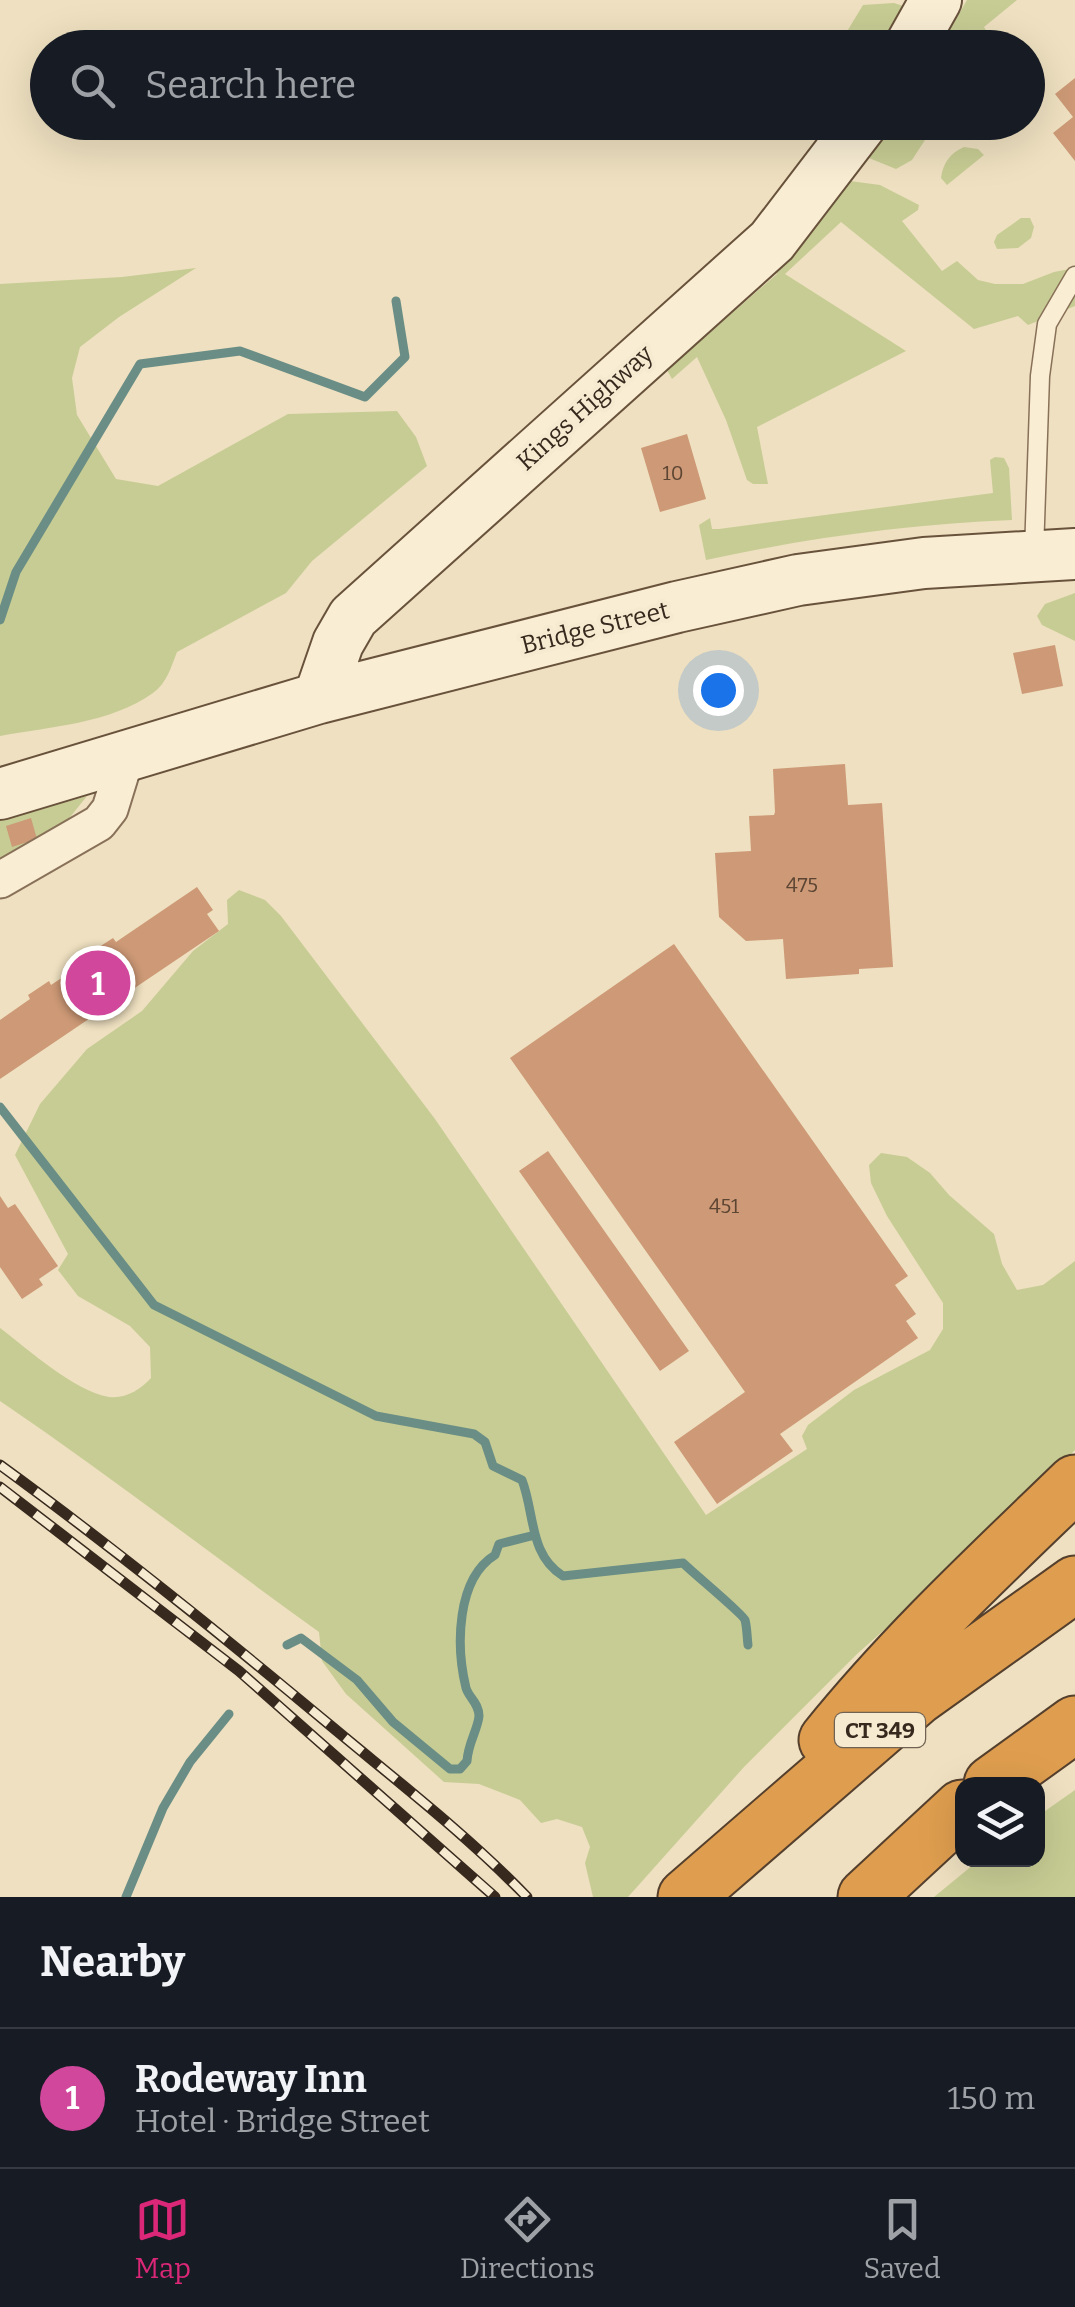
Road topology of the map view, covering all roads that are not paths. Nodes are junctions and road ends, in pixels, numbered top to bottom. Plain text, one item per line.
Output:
1 (936, 0) edge
2 (918, 30) edge
3 (849, 140) edge
4 (1075, 276) edge
5 (1054, 555) edge
6 (319, 698) junction
7 (126, 757) junction
8 (0, 794) edge
9 (0, 880) edge
10 (1075, 1483) edge
11 (1075, 1584) edge
12 (1075, 1724) edge
13 (1002, 1777) edge
14 (955, 1814) edge
15 (754, 1836) junction
16 (690, 1893) edge
17 (866, 1897) edge

1 - 2 main road
3 - 6 main road, Kings Highway
4 - 5 lane
5 - 6 main road, Bridge Street
6 - 7 main road, Bridge Street
7 - 8 main road, Bridge Street
7 - 9 street
10 - 15 highway
11 - 15 highway, CT 349
12 - 13 highway
14 - 17 highway
15 - 16 highway, CT 349

